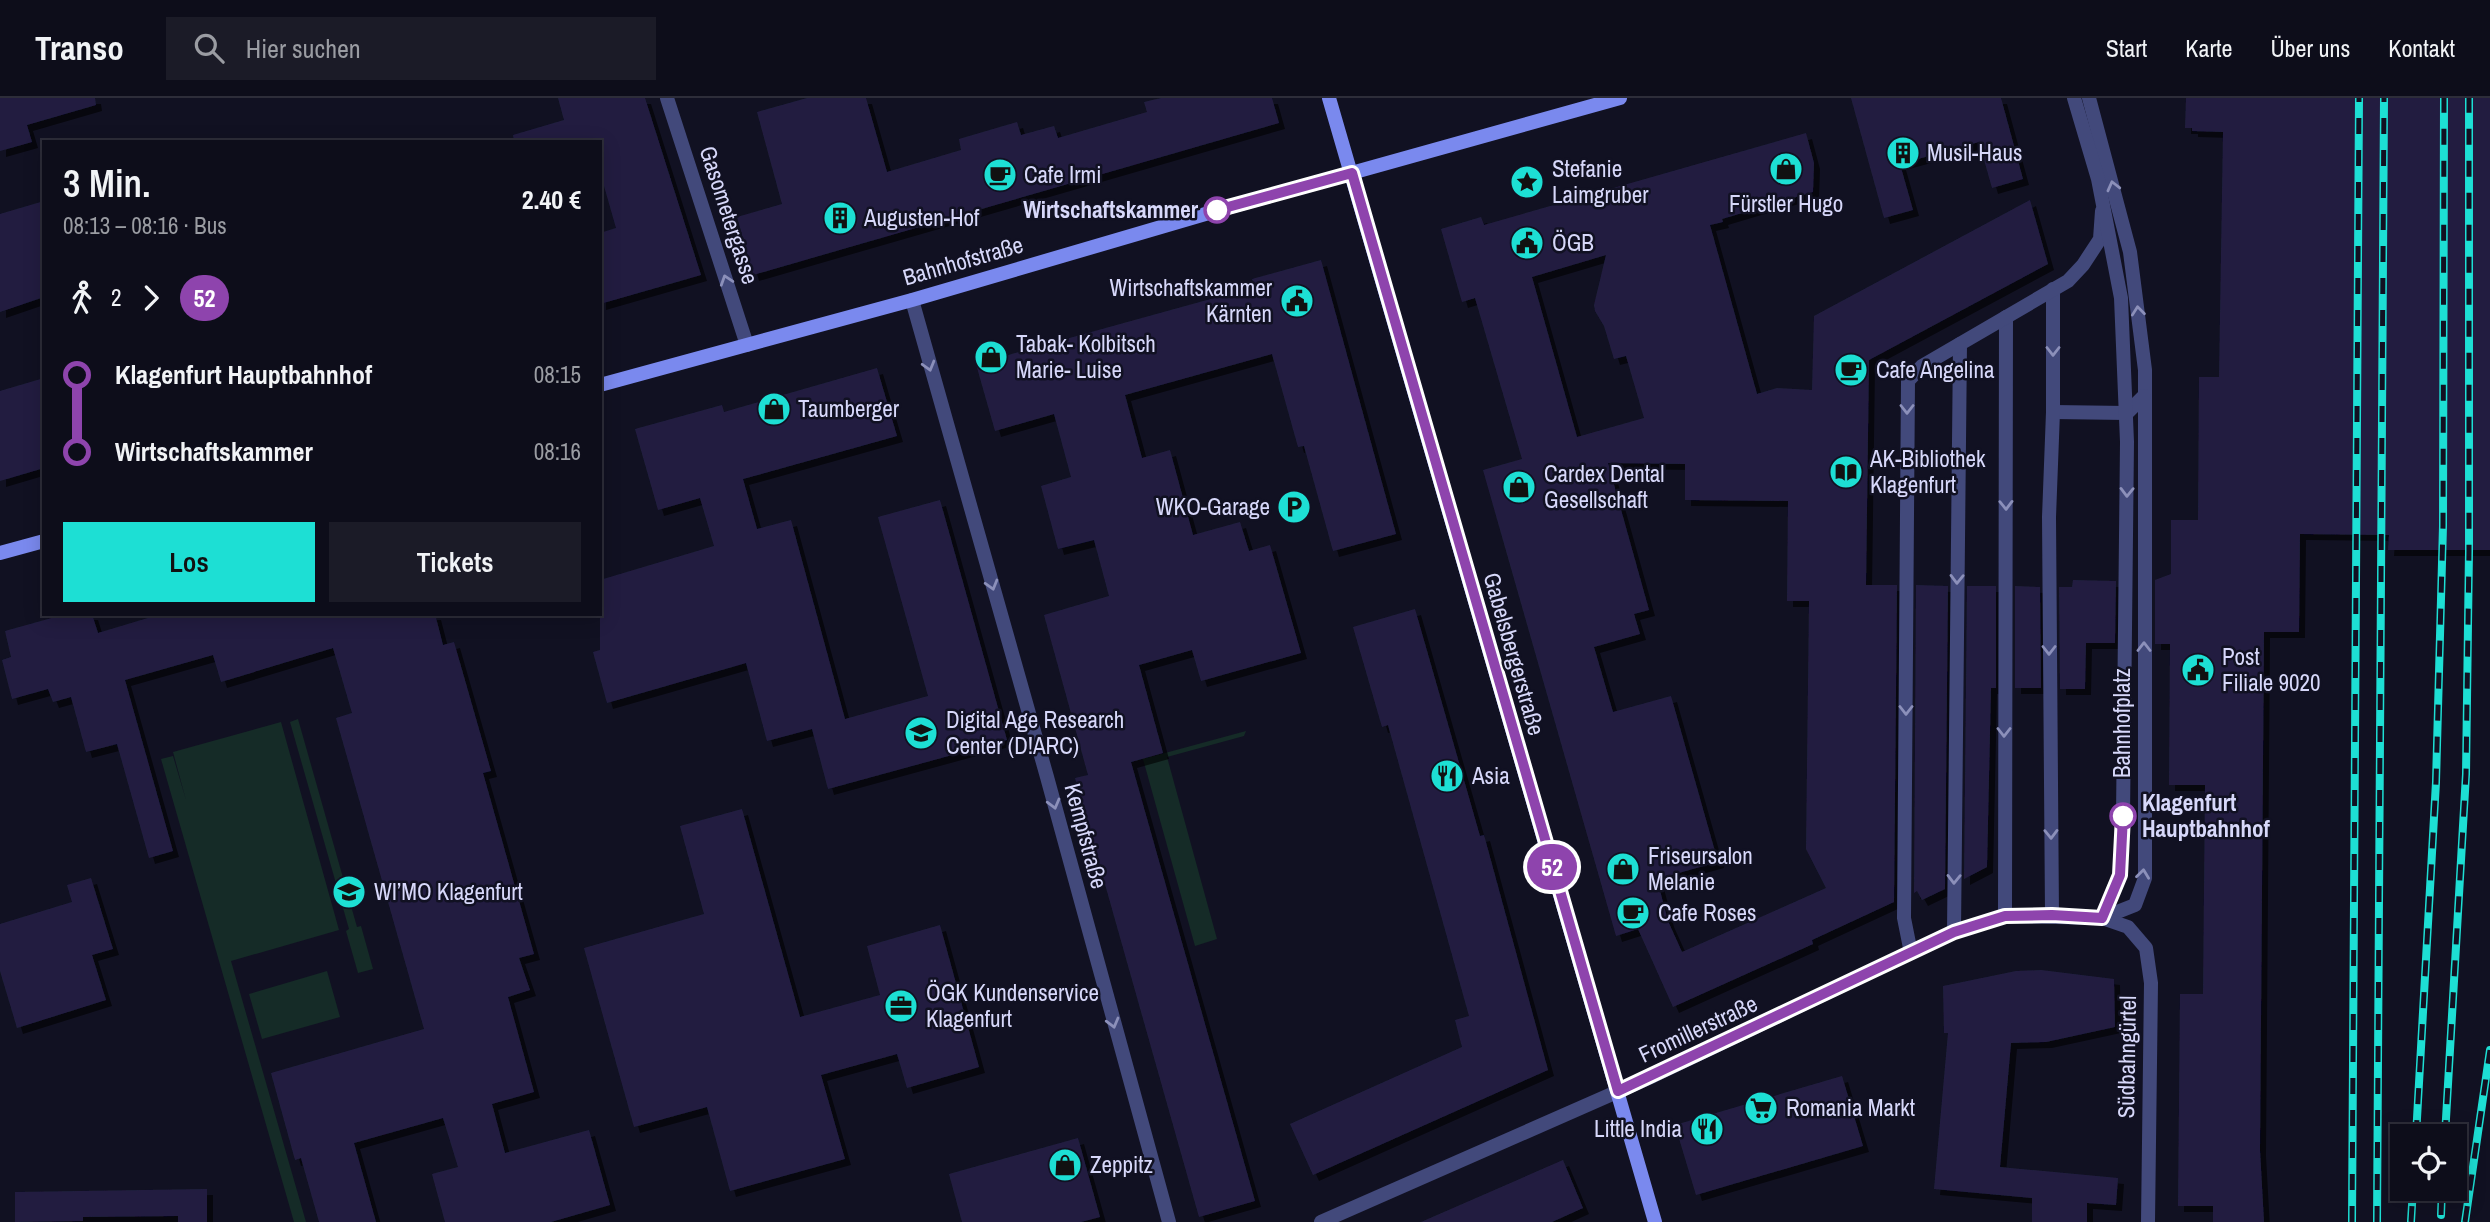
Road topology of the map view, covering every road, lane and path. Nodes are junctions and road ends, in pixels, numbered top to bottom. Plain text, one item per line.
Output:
1 (667, 98) edge
2 (1329, 98) edge
3 (1620, 98) edge
4 (2074, 98) edge
5 (2089, 98) edge
6 (1352, 173) junction
7 (2103, 202) junction
8 (2053, 289) junction
9 (912, 300) junction
10 (2006, 317) junction
11 (1960, 344) junction
12 (747, 345) junction
13 (602, 384) edge
14 (2144, 396) junction
15 (2053, 412) junction
16 (2127, 412) junction
17 (42, 542) edge
18 (0, 553) edge
19 (2052, 915) junction
20 (2005, 916) junction
21 (2102, 918) junction
22 (1954, 932) junction
23 (1911, 953) junction
24 (1618, 1091) junction
25 (1169, 1222) edge
26 (1321, 1222) edge
27 (1655, 1222) edge
28 (2148, 1222) edge

12 -> 1 street, Gasometergasse
2 - 6 street, Gabelsbergerstraße
3 - 6 street, Bahnhofstraße
4 - 7 street, Bahnhofplatz
14 -> 5 street, Bahnhofplatz
6 - 9 street, Bahnhofstraße
6 - 24 street, Gabelsbergerstraße
7 - 8 street
7 - 16 street, Bahnhofplatz
8 - 10 street
8 -> 15 street
9 - 12 street, Bahnhofstraße
9 -> 25 street, Kempfstraße
10 - 11 street
10 -> 20 street
11 -> 22 street
11 -> 23 street
12 - 13 street, Bahnhofstraße
14 - 16 street
21 -> 14 street, Bahnhofplatz
15 - 16 street
15 -> 19 street
16 -> 21 street, Bahnhofplatz
17 - 18 street
19 - 20 street, Fromillerstraße
19 - 21 street, Fromillerstraße
20 - 22 street, Fromillerstraße
21 - 28 street, Südbahngürtel
22 - 23 street, Fromillerstraße
23 - 24 street, Fromillerstraße
24 - 26 street, Fromillerstraße
24 - 27 street, Gabelsbergerstraße

